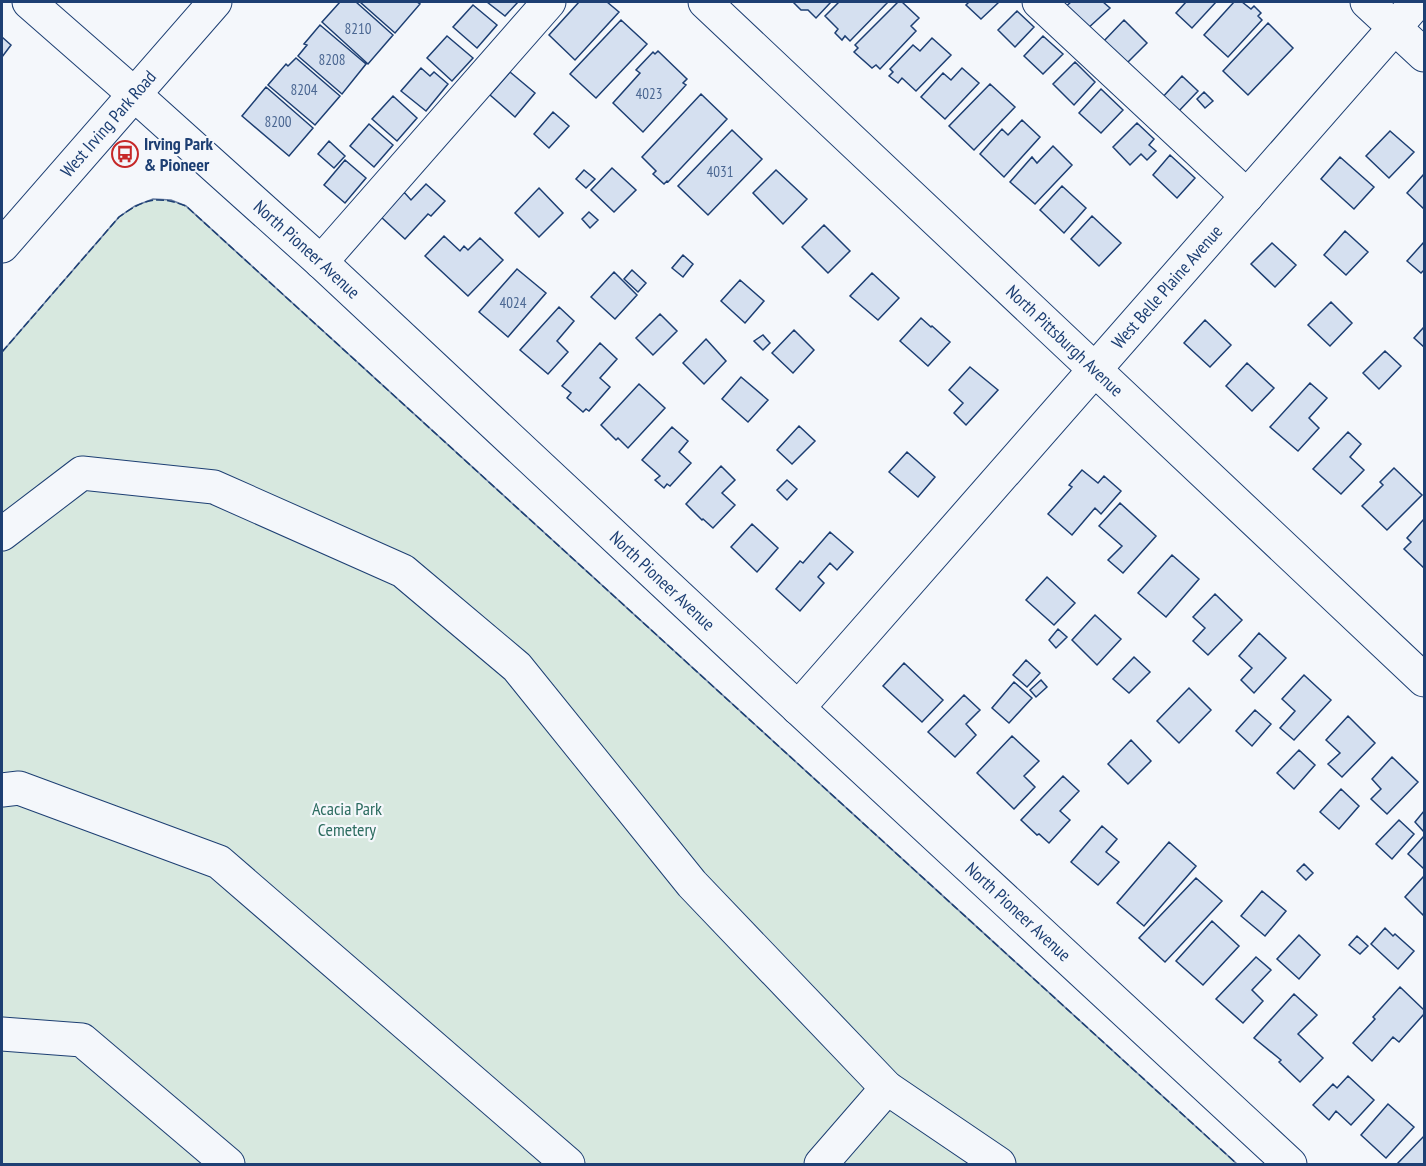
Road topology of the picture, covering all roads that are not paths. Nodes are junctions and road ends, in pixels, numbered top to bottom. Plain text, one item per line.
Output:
1 (29, 2) edge
2 (214, 2) edge
3 (549, 2) edge
4 (705, 2) edge
5 (1040, 2) edge
6 (1367, 2) edge
7 (1418, 2) edge
8 (1395, 27) junction
9 (1425, 55) edge
10 (134, 94) junction
11 (1247, 196) junction
12 (2, 246) edge
13 (321, 262) junction
14 (1095, 369) junction
15 (2, 534) edge
16 (1425, 680) edge
17 (798, 708) junction
18 (7, 784) edge
19 (2, 1034) edge
20 (887, 1088) junction
21 (228, 1164) edge
22 (568, 1164) edge
23 (821, 1164) edge
24 (999, 1164) edge
25 (1290, 1164) edge

1 - 10 street, North Pioneer Avenue
2 - 10 street, West Irving Park Road
3 - 13 street
4 - 14 street, North Pittsburgh Avenue
5 - 11 street
6 - 8 street
7 - 8 street, West Belle Plaine Avenue
8 - 9 street
8 - 11 street, West Belle Plaine Avenue
10 - 12 street, West Irving Park Road
10 - 13 street, North Pioneer Avenue
11 - 14 street, West Belle Plaine Avenue
13 - 17 street, North Pioneer Avenue
14 - 16 street, North Pittsburgh Avenue
14 - 17 street, West Belle Plaine Avenue
15 - 20 street
17 - 25 street, North Pioneer Avenue
18 - 22 street
19 - 21 street
20 - 23 street
20 - 24 street

